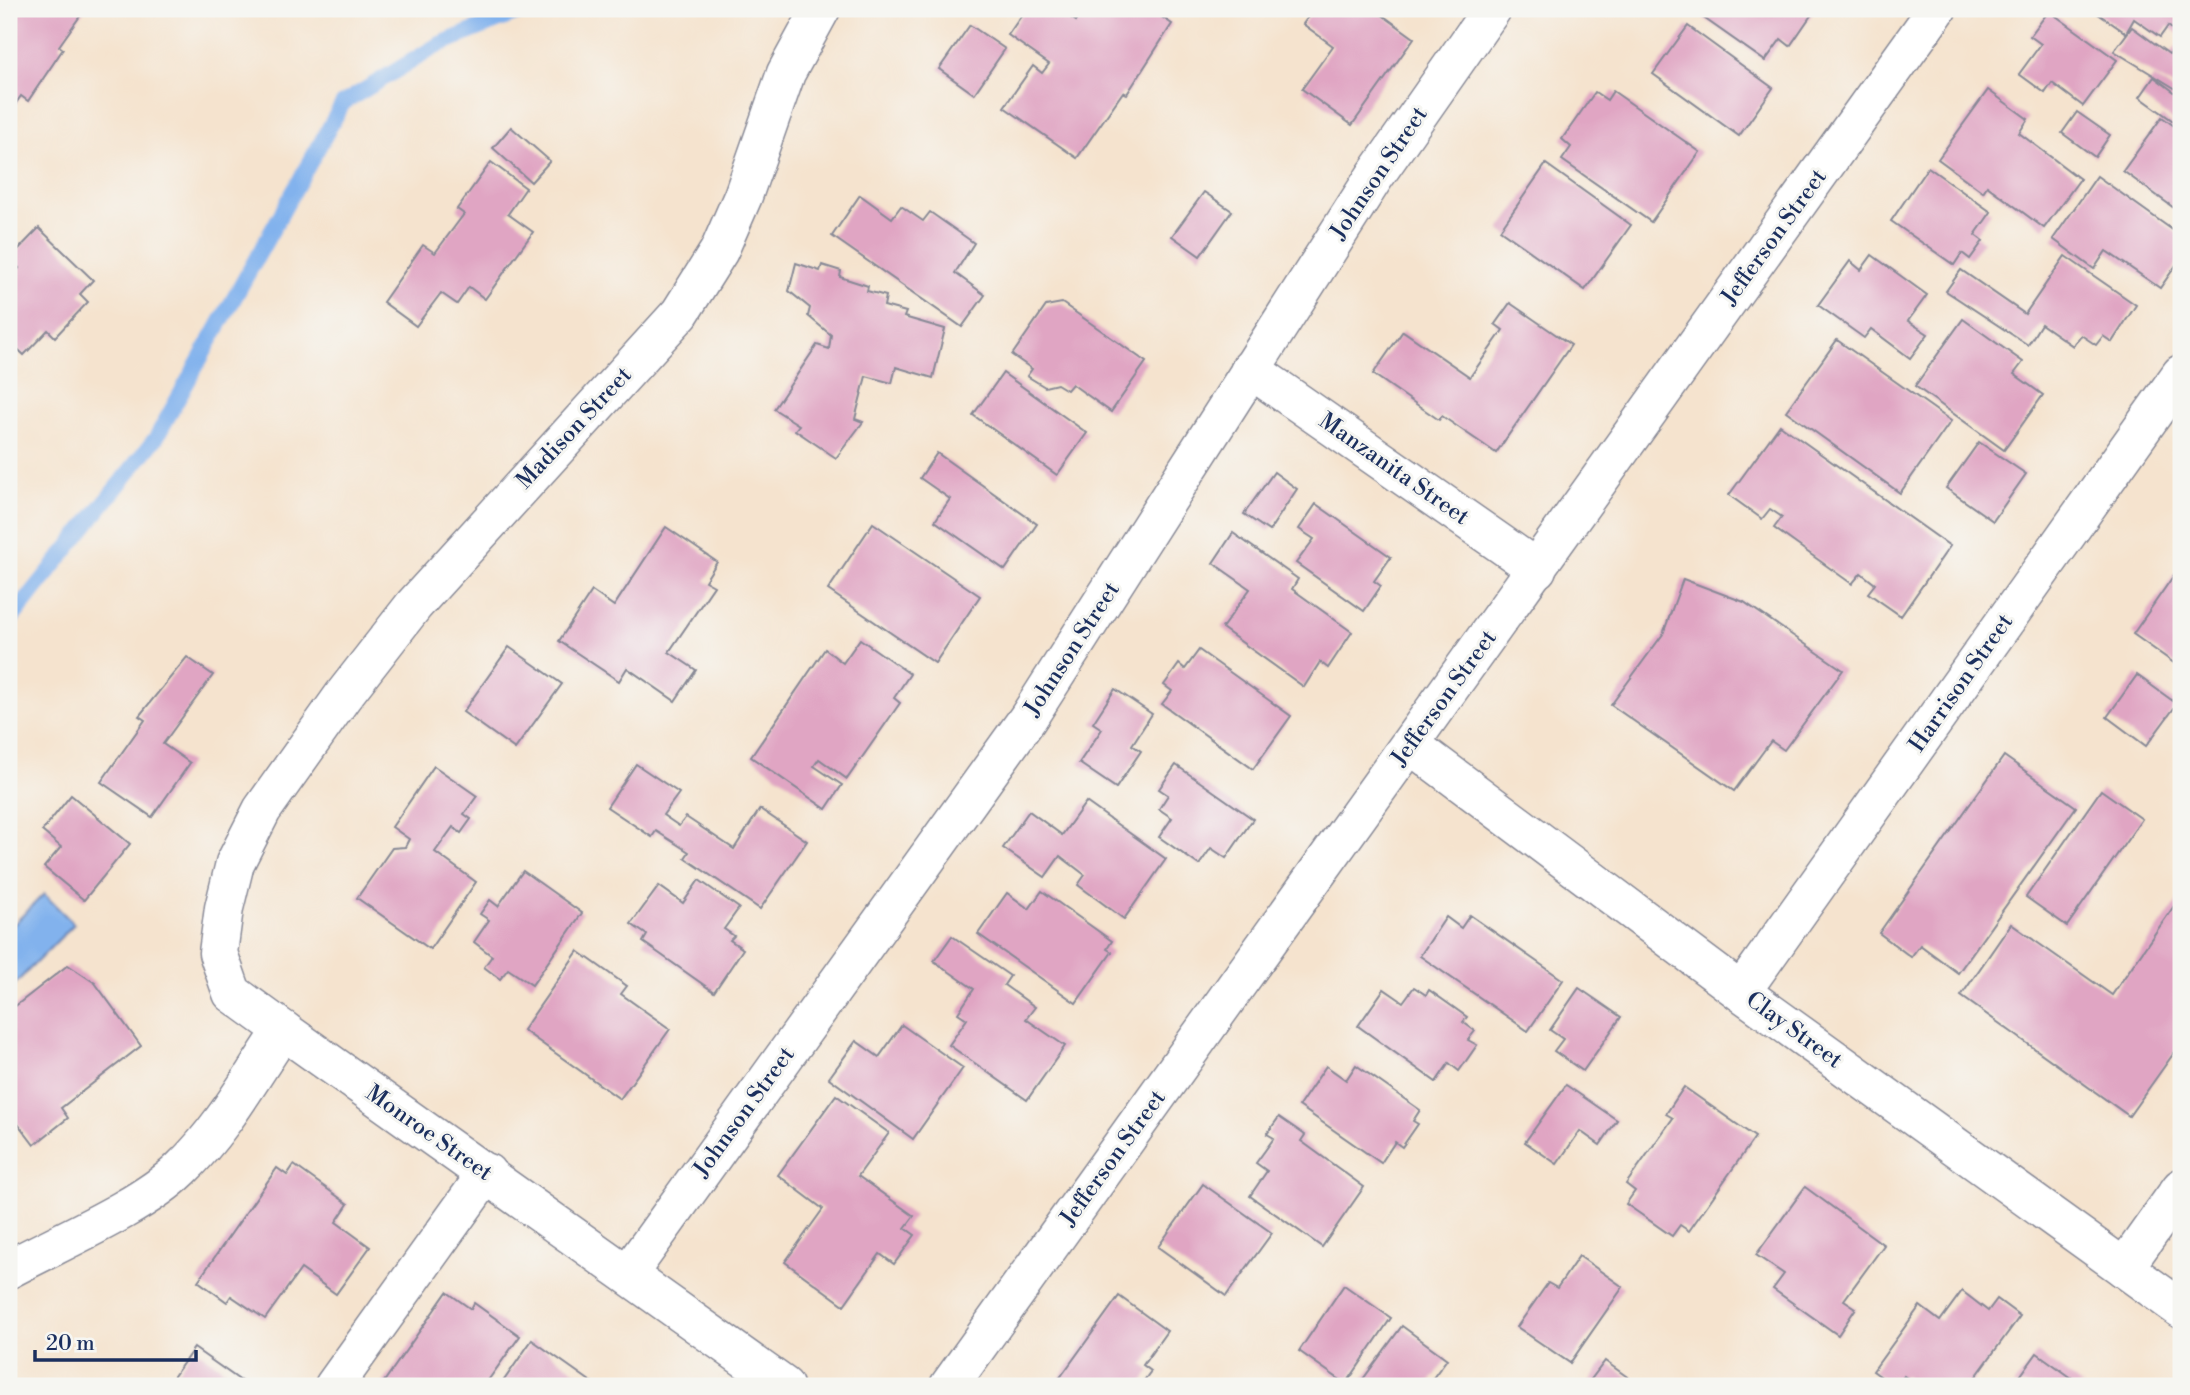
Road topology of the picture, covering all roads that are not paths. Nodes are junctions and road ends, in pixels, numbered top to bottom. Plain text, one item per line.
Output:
1 (821, 9) edge
2 (1492, 9) edge
3 (1937, 9) edge
4 (1250, 369) junction
5 (2181, 374) edge
6 (1537, 569) junction
7 (1411, 745) junction
8 (262, 810) joint
9 (1741, 992) junction
10 (283, 1030) junction
11 (487, 1173) junction
12 (2181, 1188) edge
13 (2124, 1268) junction
14 (9, 1269) edge
15 (628, 1274) junction
16 (2181, 1309) edge
17 (334, 1386) edge
18 (784, 1386) edge
19 (949, 1386) edge

1 - 8 street, Madison Street
2 - 4 street, Johnson Street
3 - 6 street, Jefferson Street
4 - 6 street, Manzanita Street
4 - 15 street, Johnson Street
5 - 9 street, Harrison Street
6 - 7 street, Jefferson Street
7 - 9 street, Clay Street
7 - 19 street, Jefferson Street
8 - 10 street, Monroe Street
9 - 13 street, Clay Street
10 - 11 street, Monroe Street
10 - 14 street
11 - 15 street, Monroe Street
11 - 17 street
12 - 13 street
13 - 16 street, Clay Street
15 - 18 street, Monroe Street

